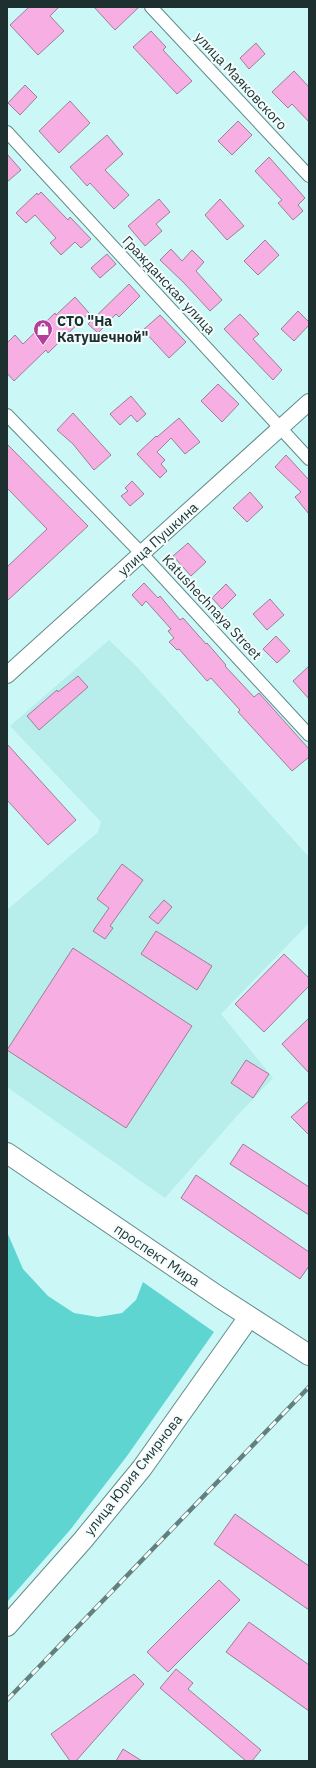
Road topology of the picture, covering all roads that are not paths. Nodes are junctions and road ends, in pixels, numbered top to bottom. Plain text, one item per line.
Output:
1 (151, 7) edge
2 (7, 132) edge
3 (309, 176) edge
4 (309, 402) edge
5 (7, 415) edge
6 (281, 428) junction
7 (309, 459) edge
8 (142, 554) junction
9 (7, 675) edge
10 (309, 735) edge
11 (7, 1153) edge
12 (249, 1317) junction
13 (309, 1355) edge
14 (7, 1626) edge

1 - 3 street, улица Маяковского
2 - 6 street, Гражданская улица
4 - 6 street, улица Пушкина
5 - 8 street, Katushechnaya Street
6 - 7 street, Гражданская улица
6 - 8 street, улица Пушкина
8 - 9 street, улица Пушкина
8 - 10 street, Katushechnaya Street
11 - 12 main road, проспект Мира
12 - 13 main road, проспект Мира
12 - 14 main road, улица Юрия Смирнова

